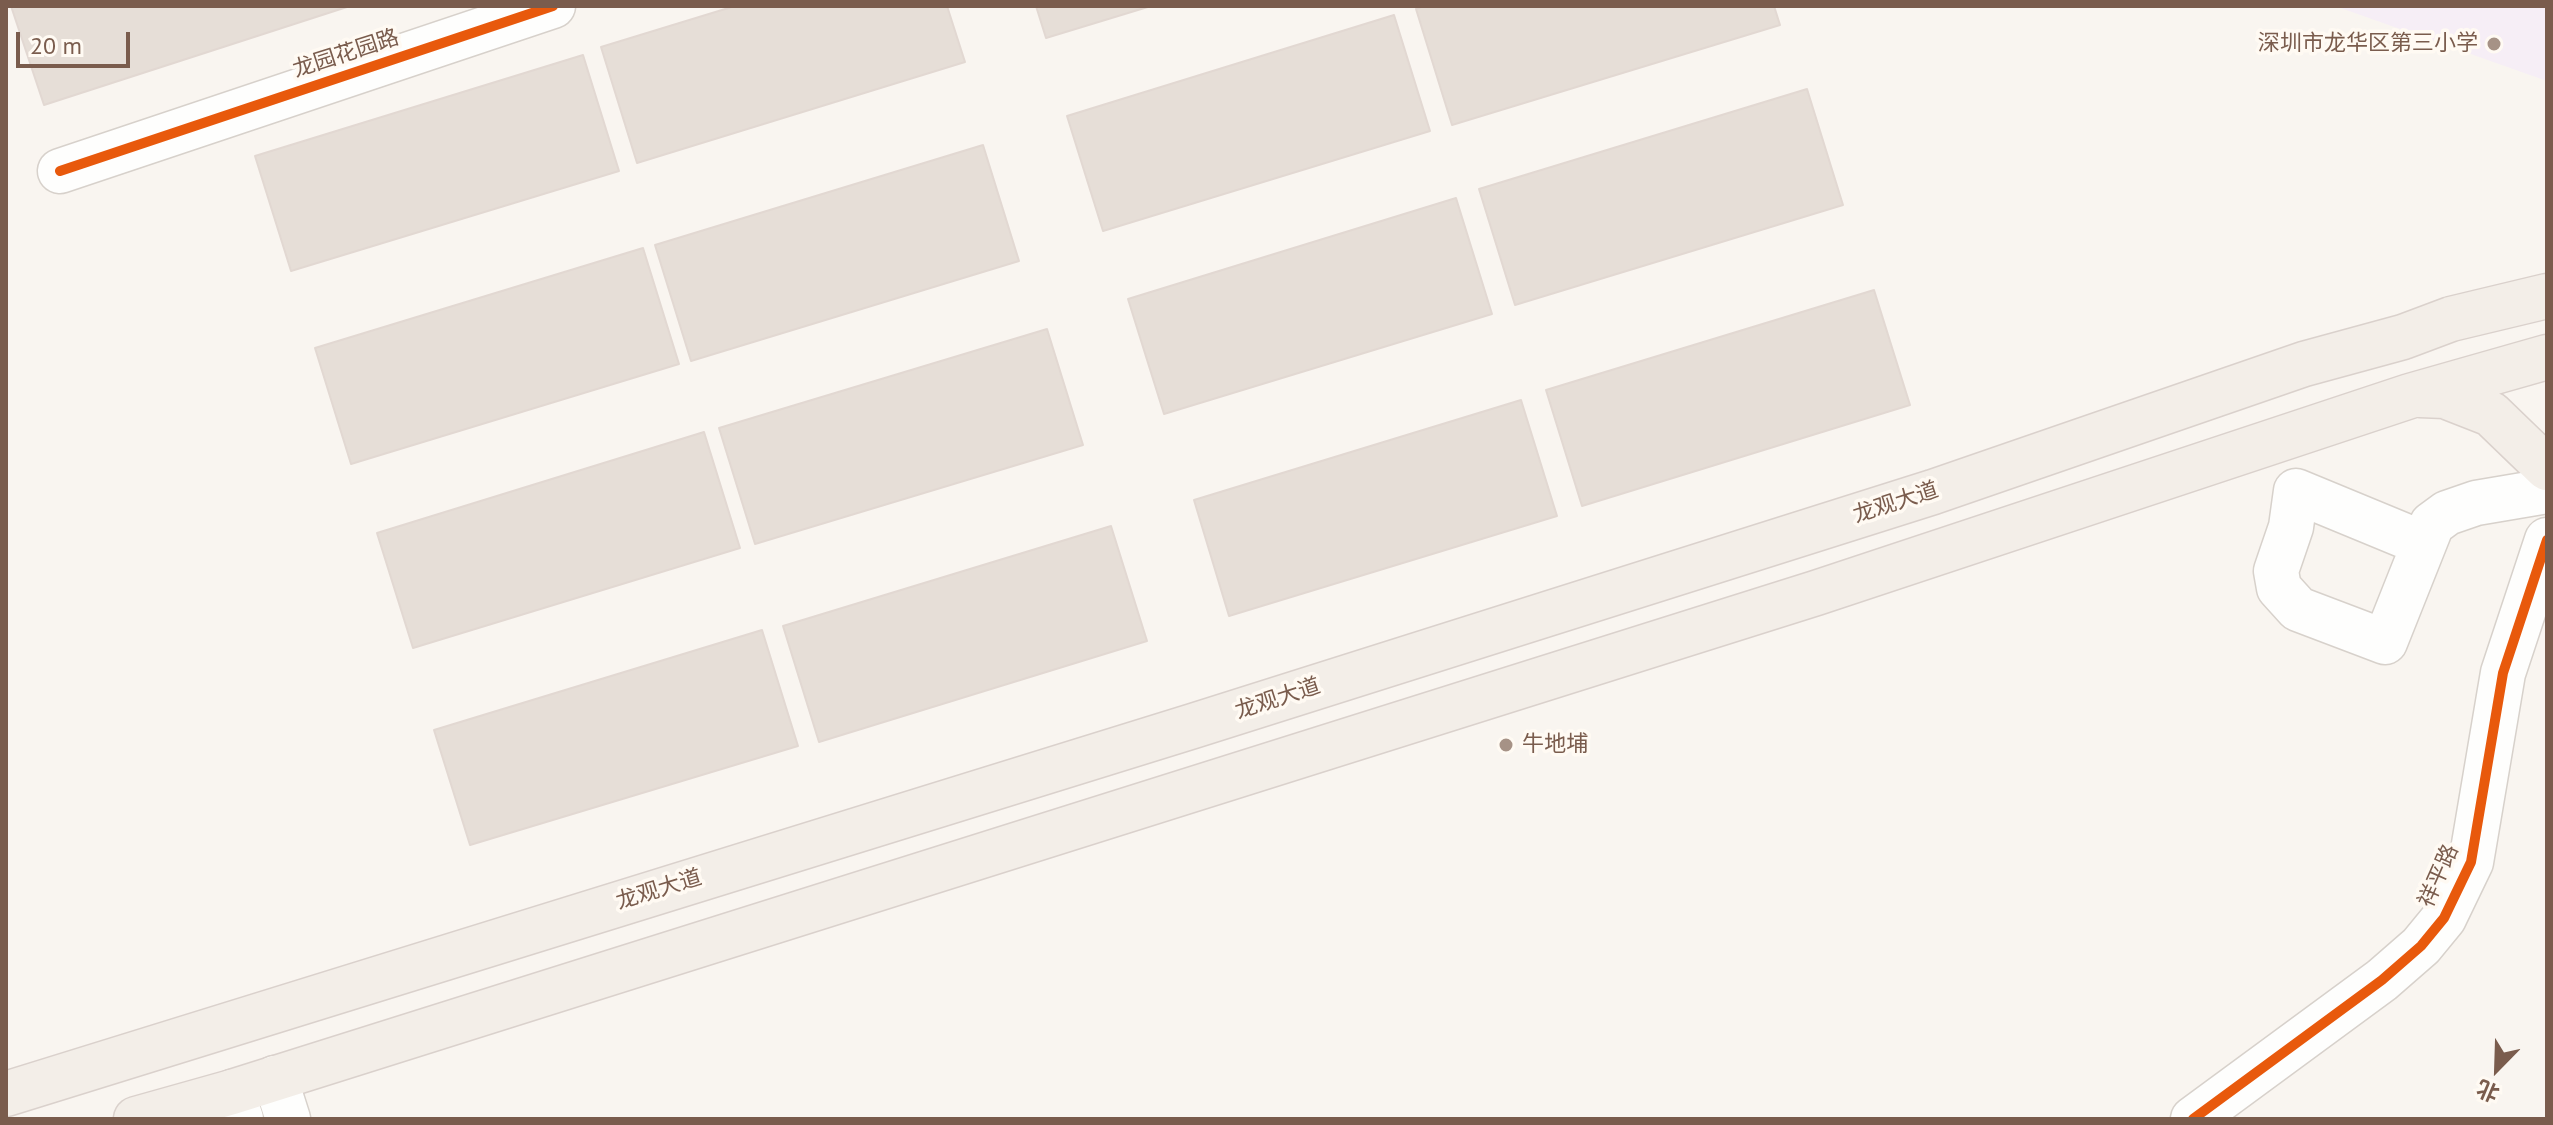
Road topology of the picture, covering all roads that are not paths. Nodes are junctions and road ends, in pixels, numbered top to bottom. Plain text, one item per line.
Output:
1 (553, 6) edge
2 (60, 171) dead end
3 (2547, 263) edge
4 (2547, 296) edge
5 (2451, 319) junction
6 (2547, 357) edge
7 (2410, 396) junction
8 (2282, 438) junction
9 (2547, 468) edge
10 (2296, 491) junction
11 (2547, 491) edge
12 (2547, 540) edge
13 (2422, 543) junction
14 (253, 1018) junction
15 (212, 1032) junction
16 (275, 1078) junction
17 (6, 1094) edge
18 (236, 1106) edge
19 (136, 1119) edge
20 (288, 1119) edge
21 (2193, 1119) edge

1 - 2 street, 龙园花园路
3 - 5 main road
4 - 5 main road, 龙观大道
5 - 14 main road, 龙观大道
6 - 7 main road
7 - 8 main road
7 - 9 main road
8 - 10 street
8 - 16 main road
10 - 13 street
10 - 13 street
11 - 13 street
12 - 21 street, 祥平路
14 - 15 main road, 龙观大道
14 - 16 main road
15 - 17 main road, 龙观大道
15 - 18 main road
16 - 18 main road
16 - 20 street
18 - 19 main road

